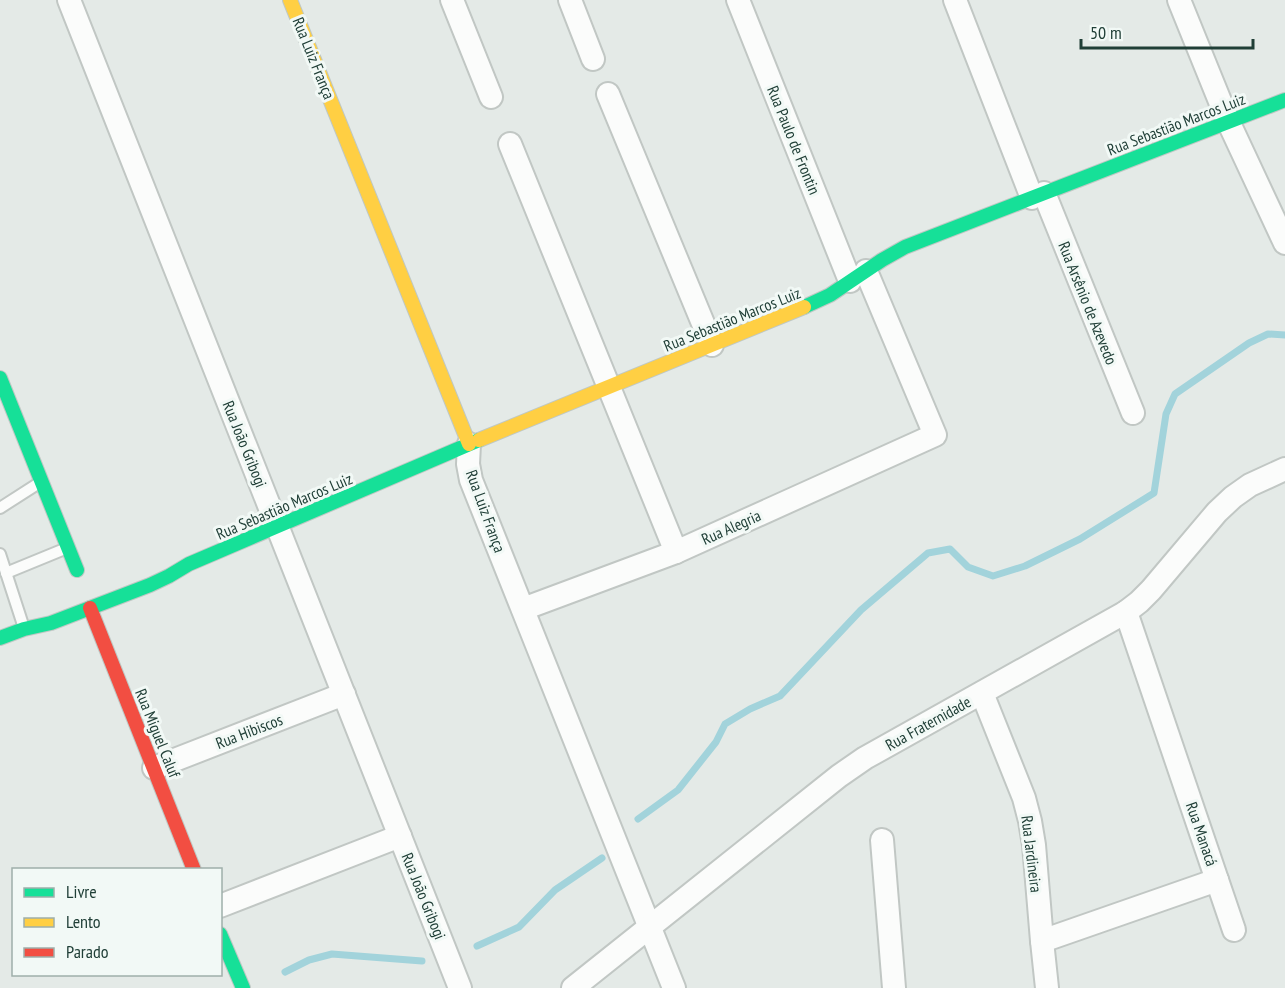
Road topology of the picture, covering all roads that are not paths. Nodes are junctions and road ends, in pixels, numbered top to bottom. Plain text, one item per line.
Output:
1 (69, 0) edge
2 (290, 0) edge
3 (452, 0) edge
4 (570, 0) edge
5 (738, 0) edge
6 (955, 0) edge
7 (1179, 0) edge
8 (593, 59) dead end
9 (608, 94) dead end
10 (491, 97) dead end
11 (1285, 100) edge
12 (1228, 121) junction
13 (510, 144) dead end
14 (1038, 195) junction
15 (1285, 243) edge
16 (858, 276) junction
17 (712, 345) junction
18 (0, 378) edge
19 (609, 387) junction
20 (1132, 413) dead end
21 (935, 435) joint
22 (469, 444) junction
23 (1285, 469) edge
24 (42, 481) junction
25 (0, 508) edge
26 (277, 526) junction
27 (68, 547) junction
28 (676, 552) junction
29 (0, 554) edge
30 (189, 564) junction
31 (6, 573) junction
32 (137, 576) dead end
33 (72, 584) dead end
34 (90, 608) junction
35 (523, 609) junction
36 (47, 611) dead end
37 (1126, 612) junction
38 (24, 629) junction
39 (0, 638) edge
40 (982, 693) junction
41 (344, 694) junction
42 (154, 768) junction
43 (400, 836) junction
44 (882, 840) dead end
45 (193, 868) edge
46 (1217, 880) junction
47 (222, 905) edge
48 (649, 927) junction
49 (1234, 930) dead end
50 (222, 939) edge
51 (1042, 941) junction
52 (243, 988) edge
53 (460, 988) edge
54 (573, 988) edge
55 (674, 988) edge
56 (894, 988) edge
57 (1047, 988) edge

1 - 26 street, Rua João Gribogi
2 - 22 main road, Rua Luiz França
3 - 10 street
4 - 8 street
5 - 16 street, Rua Paulo de Frontin
6 - 14 street, Rua Arsênio de Azevedo
7 - 12 street
9 - 17 street
11 - 12 main road, Rua Sebastião Marcos Luiz
12 - 14 main road, Rua Sebastião Marcos Luiz
12 - 15 street
13 - 19 street
14 - 16 main road, Rua Sebastião Marcos Luiz
14 - 20 street, Rua Arsênio de Azevedo
16 - 17 main road, Rua Sebastião Marcos Luiz
16 - 21 street, Rua Paulo de Frontin
17 - 19 main road, Rua Sebastião Marcos Luiz
18 - 24 main road
19 - 22 main road, Rua Sebastião Marcos Luiz
19 - 28 street
21 - 28 street, Rua Alegria
22 - 26 main road, Rua Sebastião Marcos Luiz
22 - 35 street, Rua Luiz França
23 - 37 street, Rua Fraternidade
24 - 25 lane
24 - 27 main road
26 - 30 main road, Rua Sebastião Marcos Luiz
26 - 41 street, Rua João Gribogi
27 - 31 lane
27 - 33 main road
28 - 35 street, Rua Alegria
29 - 31 lane
30 - 32 main road, Rua Sebastião Marcos Luiz
30 - 34 main road, Rua Sebastião Marcos Luiz
31 - 38 lane
34 - 38 main road, Rua Sebastião Marcos Luiz
34 - 42 main road, Rua Miguel Caluf
35 - 48 street, Rua Luiz França
36 - 38 main road, Rua Sebastião Marcos Luiz
37 - 40 street, Rua Fraternidade
37 - 46 street, Rua Manacá
38 - 39 main road, Rua Sebastião Marcos Luiz
40 - 48 street, Rua Fraternidade
40 - 51 street, Rua Jardineira
41 - 42 street, Rua Hibiscos
41 - 43 street, Rua João Gribogi
42 - 45 main road, Rua Miguel Caluf
43 - 47 street
43 - 53 street, Rua João Gribogi
44 - 56 street
46 - 49 street
46 - 51 street, Rua Manacá
48 - 54 street, Rua Fraternidade
48 - 55 street, Rua Luiz França
50 - 52 main road
51 - 57 street, Rua Jardineira

